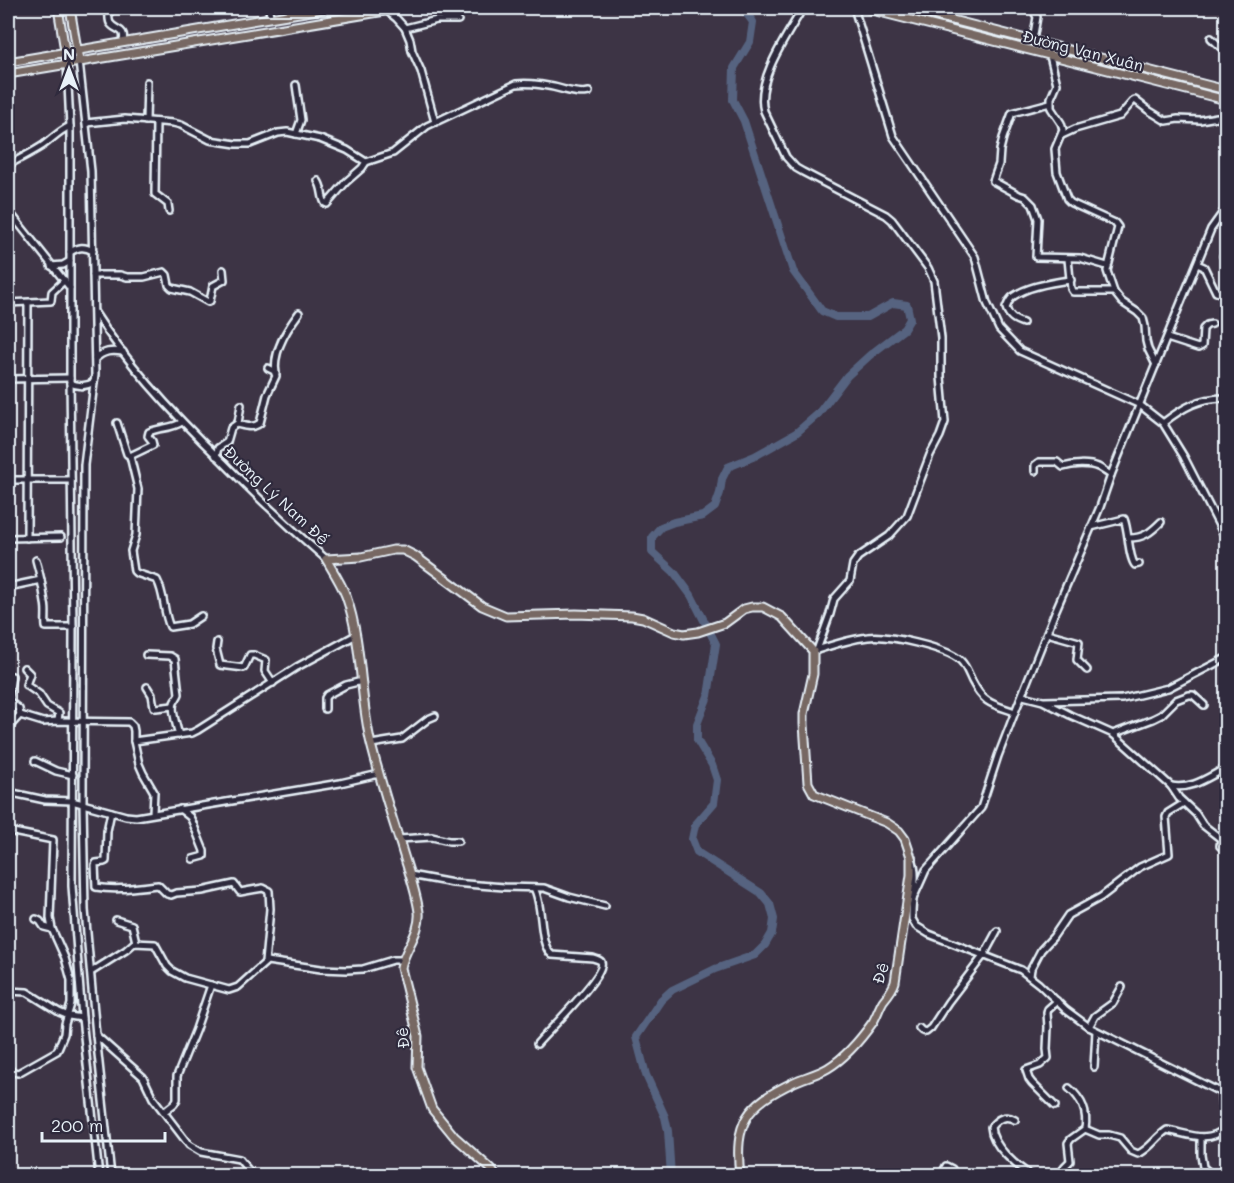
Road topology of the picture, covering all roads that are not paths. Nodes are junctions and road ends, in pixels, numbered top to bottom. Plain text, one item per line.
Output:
1 (58, 8) edge
2 (70, 8) edge
3 (109, 8) edge
4 (269, 8) edge
5 (329, 8) edge
6 (403, 8) edge
7 (803, 8) edge
8 (854, 8) edge
9 (864, 8) edge
10 (905, 8) edge
11 (1032, 8) edge
12 (386, 9) edge
13 (270, 17) junction
14 (458, 21) dead end
15 (405, 28) junction
16 (1211, 38) dead end
17 (1033, 40) junction
18 (123, 42) junction
19 (77, 50) junction
20 (65, 52) junction
21 (1227, 52) edge
22 (1050, 56) junction
23 (79, 61) junction
24 (8, 62) edge
25 (67, 63) junction
26 (8, 74) edge
27 (147, 82) dead end
28 (296, 85) dead end
29 (1227, 90) edge
30 (589, 92) dead end
31 (1227, 100) edge
32 (1050, 103) junction
33 (1217, 117) dead end
34 (146, 121) junction
35 (156, 122) junction
36 (435, 122) junction
37 (86, 123) junction
38 (70, 126) junction
39 (296, 134) junction
40 (1062, 135) junction
41 (366, 162) junction
42 (8, 165) edge
43 (318, 181) dead end
44 (1227, 208) edge
45 (8, 210) edge
46 (169, 211) dead end
47 (93, 251) junction
48 (70, 252) junction
49 (1068, 259) junction
50 (70, 261) junction
51 (1197, 264) junction
52 (51, 266) junction
53 (1107, 266) junction
54 (224, 270) dead end
55 (93, 275) junction
56 (64, 280) junction
57 (1071, 280) junction
58 (70, 288) junction
59 (1227, 288) edge
60 (1114, 292) junction
61 (8, 303) edge
62 (27, 303) junction
63 (94, 312) junction
64 (299, 313) dead end
65 (1023, 323) dead end
66 (1212, 324) dead end
67 (1167, 338) junction
68 (123, 352) junction
69 (95, 359) junction
70 (1156, 365) junction
71 (268, 369) dead end
72 (276, 373) junction
73 (27, 378) junction
74 (8, 379) edge
75 (70, 380) junction
76 (94, 382) junction
77 (1227, 398) edge
78 (241, 405) dead end
79 (1140, 405) junction
80 (182, 422) junction
81 (117, 423) dead end
82 (1162, 423) junction
83 (237, 424) junction
84 (130, 456) junction
85 (216, 456) junction
86 (1035, 471) dead end
87 (1111, 475) junction
88 (8, 480) edge
89 (28, 480) junction
90 (71, 480) junction
91 (1161, 522) dead end
92 (1091, 527) junction
93 (61, 537) dead end
94 (72, 537) junction
95 (83, 537) junction
96 (8, 538) edge
97 (27, 538) junction
98 (1129, 538) junction
99 (1227, 539) edge
100 (326, 559) junction
101 (36, 560) dead end
102 (1139, 564) dead end
103 (41, 580) junction
104 (8, 587) edge
105 (201, 616) dead end
106 (73, 627) junction
107 (1047, 633) junction
108 (356, 635) junction
109 (217, 642) dead end
110 (815, 650) junction
111 (146, 655) dead end
112 (1227, 658) edge
113 (24, 668) dead end
114 (1087, 670) dead end
115 (12, 676) dead end
116 (362, 681) junction
117 (273, 683) junction
118 (147, 687) dead end
119 (1023, 696) junction
120 (1043, 701) junction
121 (1204, 705) dead end
122 (173, 706) junction
123 (325, 709) dead end
124 (1015, 712) junction
125 (20, 715) junction
126 (435, 716) dead end
127 (58, 721) junction
128 (73, 721) junction
129 (84, 722) junction
130 (8, 728) edge
131 (1113, 734) junction
132 (179, 735) junction
133 (134, 741) junction
134 (371, 744) junction
135 (34, 761) dead end
136 (1227, 768) edge
137 (379, 774) junction
138 (73, 775) junction
139 (1171, 786) junction
140 (8, 792) edge
141 (72, 801) junction
142 (1184, 803) junction
143 (83, 804) junction
144 (180, 809) junction
145 (111, 812) junction
146 (153, 813) junction
147 (8, 831) edge
148 (399, 839) junction
149 (458, 841) dead end
150 (1227, 851) edge
151 (911, 857) junction
152 (193, 859) dead end
153 (915, 867) junction
154 (926, 870) junction
155 (410, 875) junction
156 (534, 888) junction
157 (913, 898) junction
158 (605, 906) dead end
159 (36, 919) dead end
160 (116, 920) dead end
161 (52, 929) junction
162 (997, 931) dead end
163 (136, 942) junction
164 (984, 955) junction
165 (402, 960) junction
166 (265, 962) junction
167 (91, 972) junction
168 (1030, 976) junction
169 (211, 985) junction
170 (1122, 987) dead end
171 (8, 991) edge
172 (1057, 1001) junction
173 (69, 1016) junction
174 (82, 1018) junction
175 (1089, 1027) junction
176 (920, 1028) dead end
177 (1096, 1030) junction
178 (96, 1035) junction
179 (537, 1044) dead end
180 (1094, 1067) dead end
181 (8, 1068) edge
182 (1069, 1088) dead end
183 (1224, 1094) edge
184 (1055, 1106) dead end
185 (165, 1111) junction
186 (1015, 1120) dead end
187 (1227, 1122) edge
188 (1227, 1128) edge
189 (1085, 1129) junction
190 (1201, 1137) junction
191 (952, 1169) dead end
192 (99, 1176) edge
193 (111, 1176) edge
194 (254, 1176) edge
195 (496, 1176) edge
196 (740, 1176) edge
197 (941, 1176) edge
198 (1032, 1176) edge
199 (1061, 1176) edge
200 (1213, 1176) edge

1 - 20 main road
2 - 19 main road
3 - 18 street
4 - 13 street
5 - 13 main road
6 - 12 main road
7 - 110 street
8 - 79 street
9 - 22 main road, Đường Vạn Xuân
10 - 17 main road, Đường Vạn Xuân
11 - 17 street
12 - 15 street
12 - 23 main road
13 - 18 main road
14 - 15 street
15 - 36 street
16 - 21 street
17 - 29 main road, Đường Vạn Xuân
18 - 19 main road
19 - 20 main road
19 - 23 main road
20 - 24 main road
20 - 25 main road
22 - 31 main road, Đường Vạn Xuân
22 - 32 street
23 - 25 main road
23 - 37 street
25 - 26 main road
25 - 38 street
27 - 34 street
28 - 39 street
30 - 36 street
32 - 40 street
32 - 49 street
33 - 40 street
34 - 35 street
34 - 37 street
35 - 39 street
35 - 46 street
36 - 41 street
37 - 47 street
38 - 42 street
38 - 48 street
39 - 41 street
40 - 53 street
41 - 43 street
44 - 51 street
45 - 52 street
47 - 48 street
47 - 55 street
48 - 50 street
49 - 53 street
49 - 57 street
50 - 52 street
50 - 58 street
51 - 59 street
51 - 67 street
52 - 56 street
53 - 60 street
54 - 55 street
55 - 63 street
56 - 58 street
56 - 62 street
57 - 60 street
57 - 65 street
58 - 75 street
60 - 70 street
61 - 62 street
62 - 73 street
63 - 68 street, Đường Lý Nam Đế
63 - 69 street
64 - 72 street
66 - 67 street
67 - 70 street
68 - 69 street
68 - 80 street, Đường Lý Nam Đế
69 - 76 street
70 - 79 street
71 - 72 street
72 - 83 street
73 - 74 street
73 - 75 street
73 - 89 street
75 - 76 street
75 - 90 street
76 - 95 street
77 - 82 street
78 - 83 street
79 - 82 street
79 - 87 street
80 - 84 street
80 - 85 street, Đường Lý Nam Đế
81 - 84 street
82 - 99 street
83 - 85 street
84 - 105 street
85 - 100 street, Đường Lý Nam Đế
86 - 87 street
87 - 92 street
88 - 89 street
89 - 90 street
89 - 97 street
90 - 94 street
91 - 98 street
92 - 98 street
92 - 107 street
93 - 97 street
94 - 95 street
94 - 106 street
95 - 129 street
96 - 97 street
98 - 102 street
100 - 108 main road
100 - 110 main road, Đường Lý Nam Đế
101 - 103 street
103 - 104 street
103 - 106 street
106 - 128 street
107 - 114 street
107 - 119 street
108 - 116 main road
108 - 117 street
109 - 117 street
110 - 124 street
110 - 151 main road
111 - 122 street
112 - 120 street
113 - 127 street
115 - 125 street
116 - 123 street
116 - 134 main road
117 - 132 street
118 - 122 street
119 - 120 street
119 - 124 street
120 - 131 street
121 - 131 street
122 - 132 street
124 - 154 street
125 - 127 street
125 - 130 street
126 - 134 street
127 - 128 street
128 - 129 street
128 - 138 street
129 - 133 street
129 - 143 street
131 - 139 street
132 - 133 street
133 - 146 street
134 - 137 main road
135 - 138 street
136 - 139 street
137 - 144 street
137 - 148 main road
138 - 141 street
139 - 142 street
140 - 141 street
141 - 143 street
141 - 174 street
142 - 150 street
142 - 168 street
143 - 145 street
143 - 167 street
144 - 146 street
144 - 152 street
145 - 146 street
145 - 166 street
147 - 161 street
148 - 149 street
148 - 155 main road
151 - 153 street
151 - 196 main road, Đê
153 - 154 street
153 - 157 street
154 - 157 street
155 - 156 street
155 - 165 main road
156 - 158 street
156 - 179 street
157 - 164 street
159 - 161 street
160 - 163 street
161 - 173 street
162 - 164 street
163 - 167 street
163 - 169 street
164 - 168 street
164 - 176 street
165 - 166 street
165 - 195 main road, Đê
166 - 169 street
167 - 178 street
168 - 172 street
169 - 185 street
170 - 175 street
171 - 173 street
172 - 175 street
172 - 184 street
173 - 174 street
173 - 181 street
174 - 192 street
175 - 177 street
177 - 180 street
177 - 183 street
178 - 185 street
178 - 193 street
182 - 189 street
183 - 187 street
185 - 194 street
186 - 198 street
188 - 190 street
189 - 190 street
189 - 199 street
190 - 200 street
191 - 197 street

